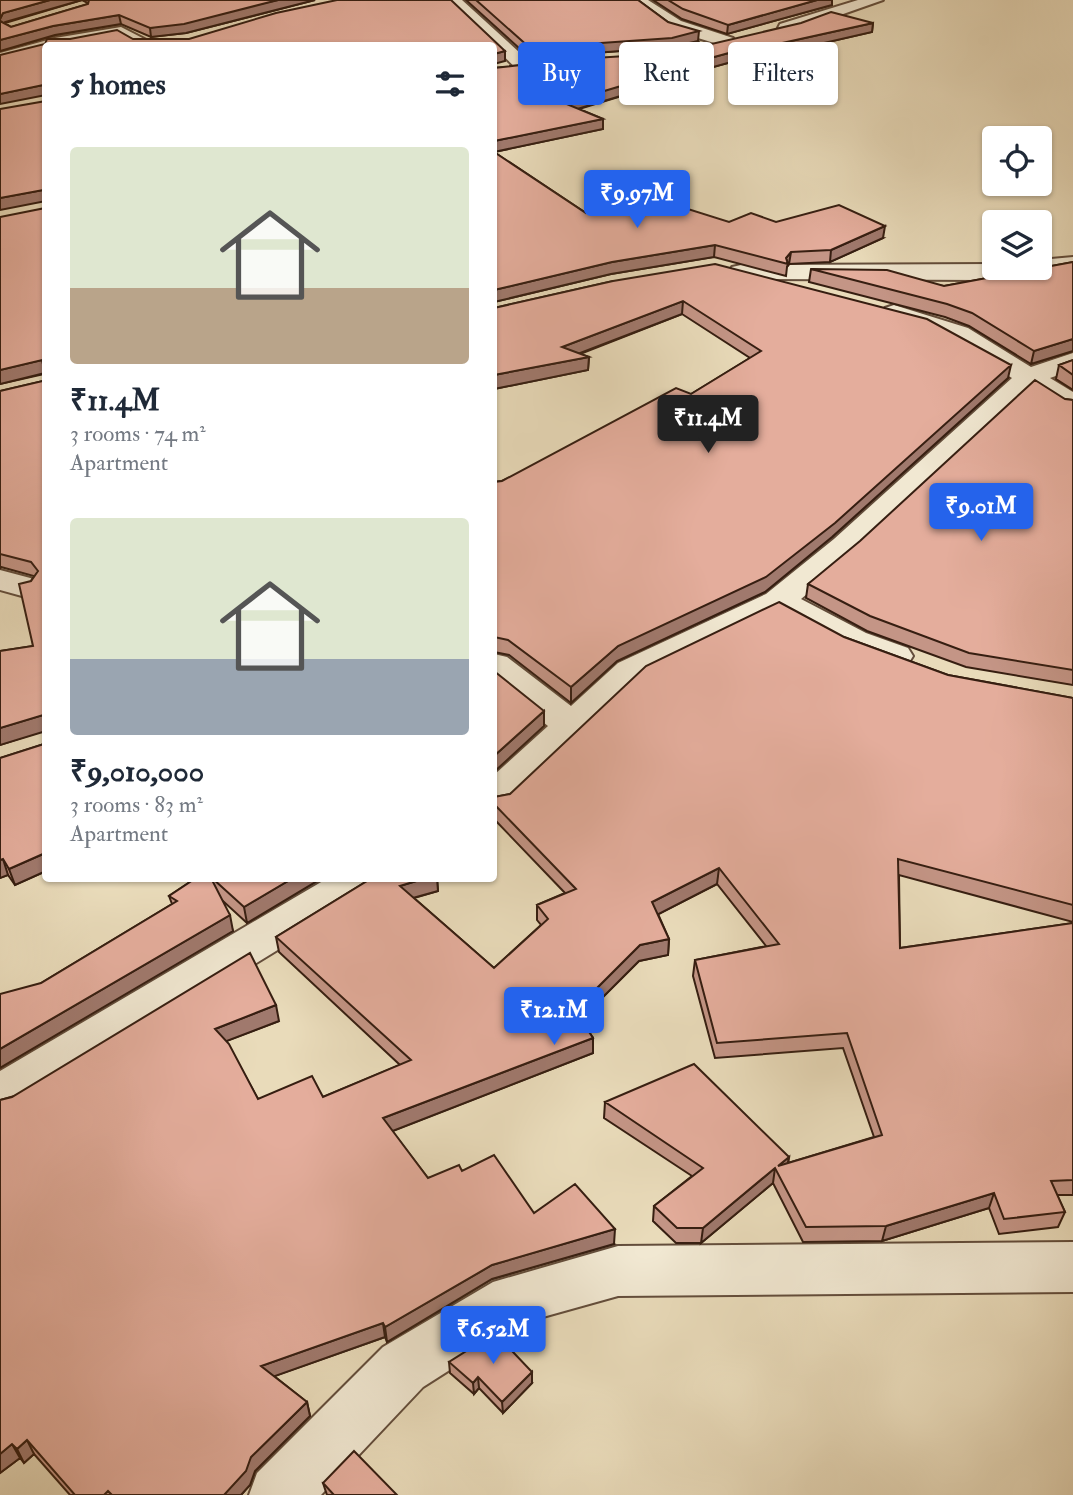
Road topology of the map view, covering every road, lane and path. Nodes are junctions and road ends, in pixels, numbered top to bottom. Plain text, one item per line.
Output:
1 (453, 0) edge
2 (638, 0) edge
3 (875, 0) edge
4 (766, 32) edge
5 (61, 42) edge
6 (146, 42) edge
7 (714, 45) edge
8 (42, 47) edge
9 (0, 58) edge
10 (504, 69) edge
11 (1073, 264) edge
12 (714, 267) edge
13 (741, 272) junction
14 (841, 298) edge
15 (866, 305) edge
16 (1073, 361) edge
17 (1031, 376) junction
18 (1073, 404) edge
19 (778, 601) junction
20 (920, 666) edge
21 (497, 667) edge
22 (571, 725) junction
23 (497, 794) edge
24 (355, 882) edge
25 (0, 1096) edge
26 (1073, 1267) edge
27 (279, 1495) edge

1 - 10 street
2 - 7 street
3 - 4 street
5 - 6 street
8 - 9 street
11 - 13 street
12 - 13 street
13 - 14 street
15 - 17 street
16 - 17 street
17 - 18 street
17 - 19 street
19 - 20 street
19 - 22 street
21 - 22 street
22 - 23 street
24 - 25 street
26 - 27 street

